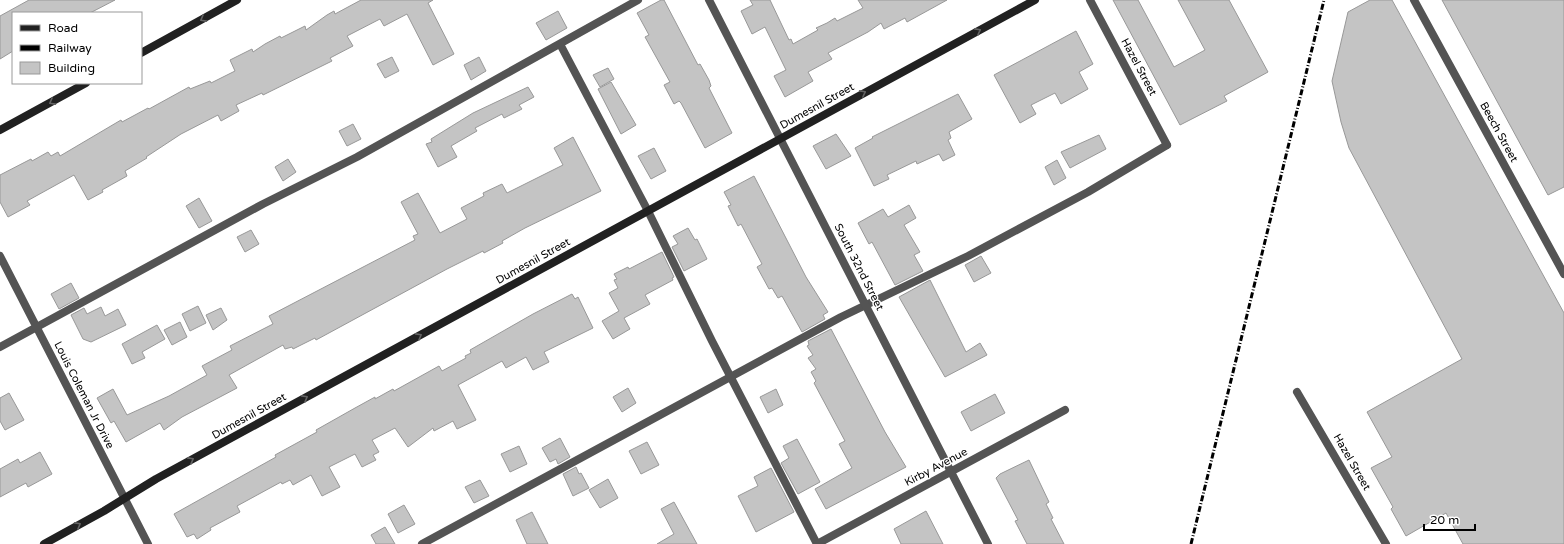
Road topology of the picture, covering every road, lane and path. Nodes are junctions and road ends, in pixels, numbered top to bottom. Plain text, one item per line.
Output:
1 (237, 0) edge
2 (638, 0) edge
3 (709, 0) edge
4 (1035, 0) edge
5 (1090, 0) edge
6 (1414, 0) edge
7 (560, 44) junction
8 (142, 52) edge
9 (84, 84) edge
10 (0, 130) edge
11 (780, 139) junction
12 (648, 211) junction
13 (0, 256) edge
14 (1564, 274) edge
15 (866, 306) junction
16 (37, 327) junction
17 (0, 347) edge
18 (732, 376) junction
19 (1297, 392) dead end
20 (1065, 410) dead end
21 (951, 471) junction
22 (124, 498) junction
23 (44, 544) edge
24 (148, 544) edge
25 (422, 544) edge
26 (817, 544) edge
27 (988, 544) edge
28 (1386, 544) edge

1 -> 8 main road
2 - 7 street
3 - 11 street, South 32nd Street
11 -> 4 main road, Dumesnil Street
5 - 15 street, Hazel Street
6 - 14 street, Beech Street
7 - 12 street
7 - 16 street
9 -> 10 main road
11 - 12 main road, Dumesnil Street
11 - 15 street, South 32nd Street
12 - 18 street
22 -> 12 main road, Dumesnil Street
13 - 16 street, Louis Coleman Jr Drive
15 - 18 street
15 - 21 street, South 32nd Street
16 - 17 street
16 - 22 street, Louis Coleman Jr Drive
18 - 25 street
18 - 26 street
19 - 28 street, Hazel Street
20 - 21 street, Kirby Avenue
21 - 26 street, Kirby Avenue
21 - 27 street, South 32nd Street
23 -> 22 main road, Dumesnil Street
22 - 24 street, Louis Coleman Jr Drive

